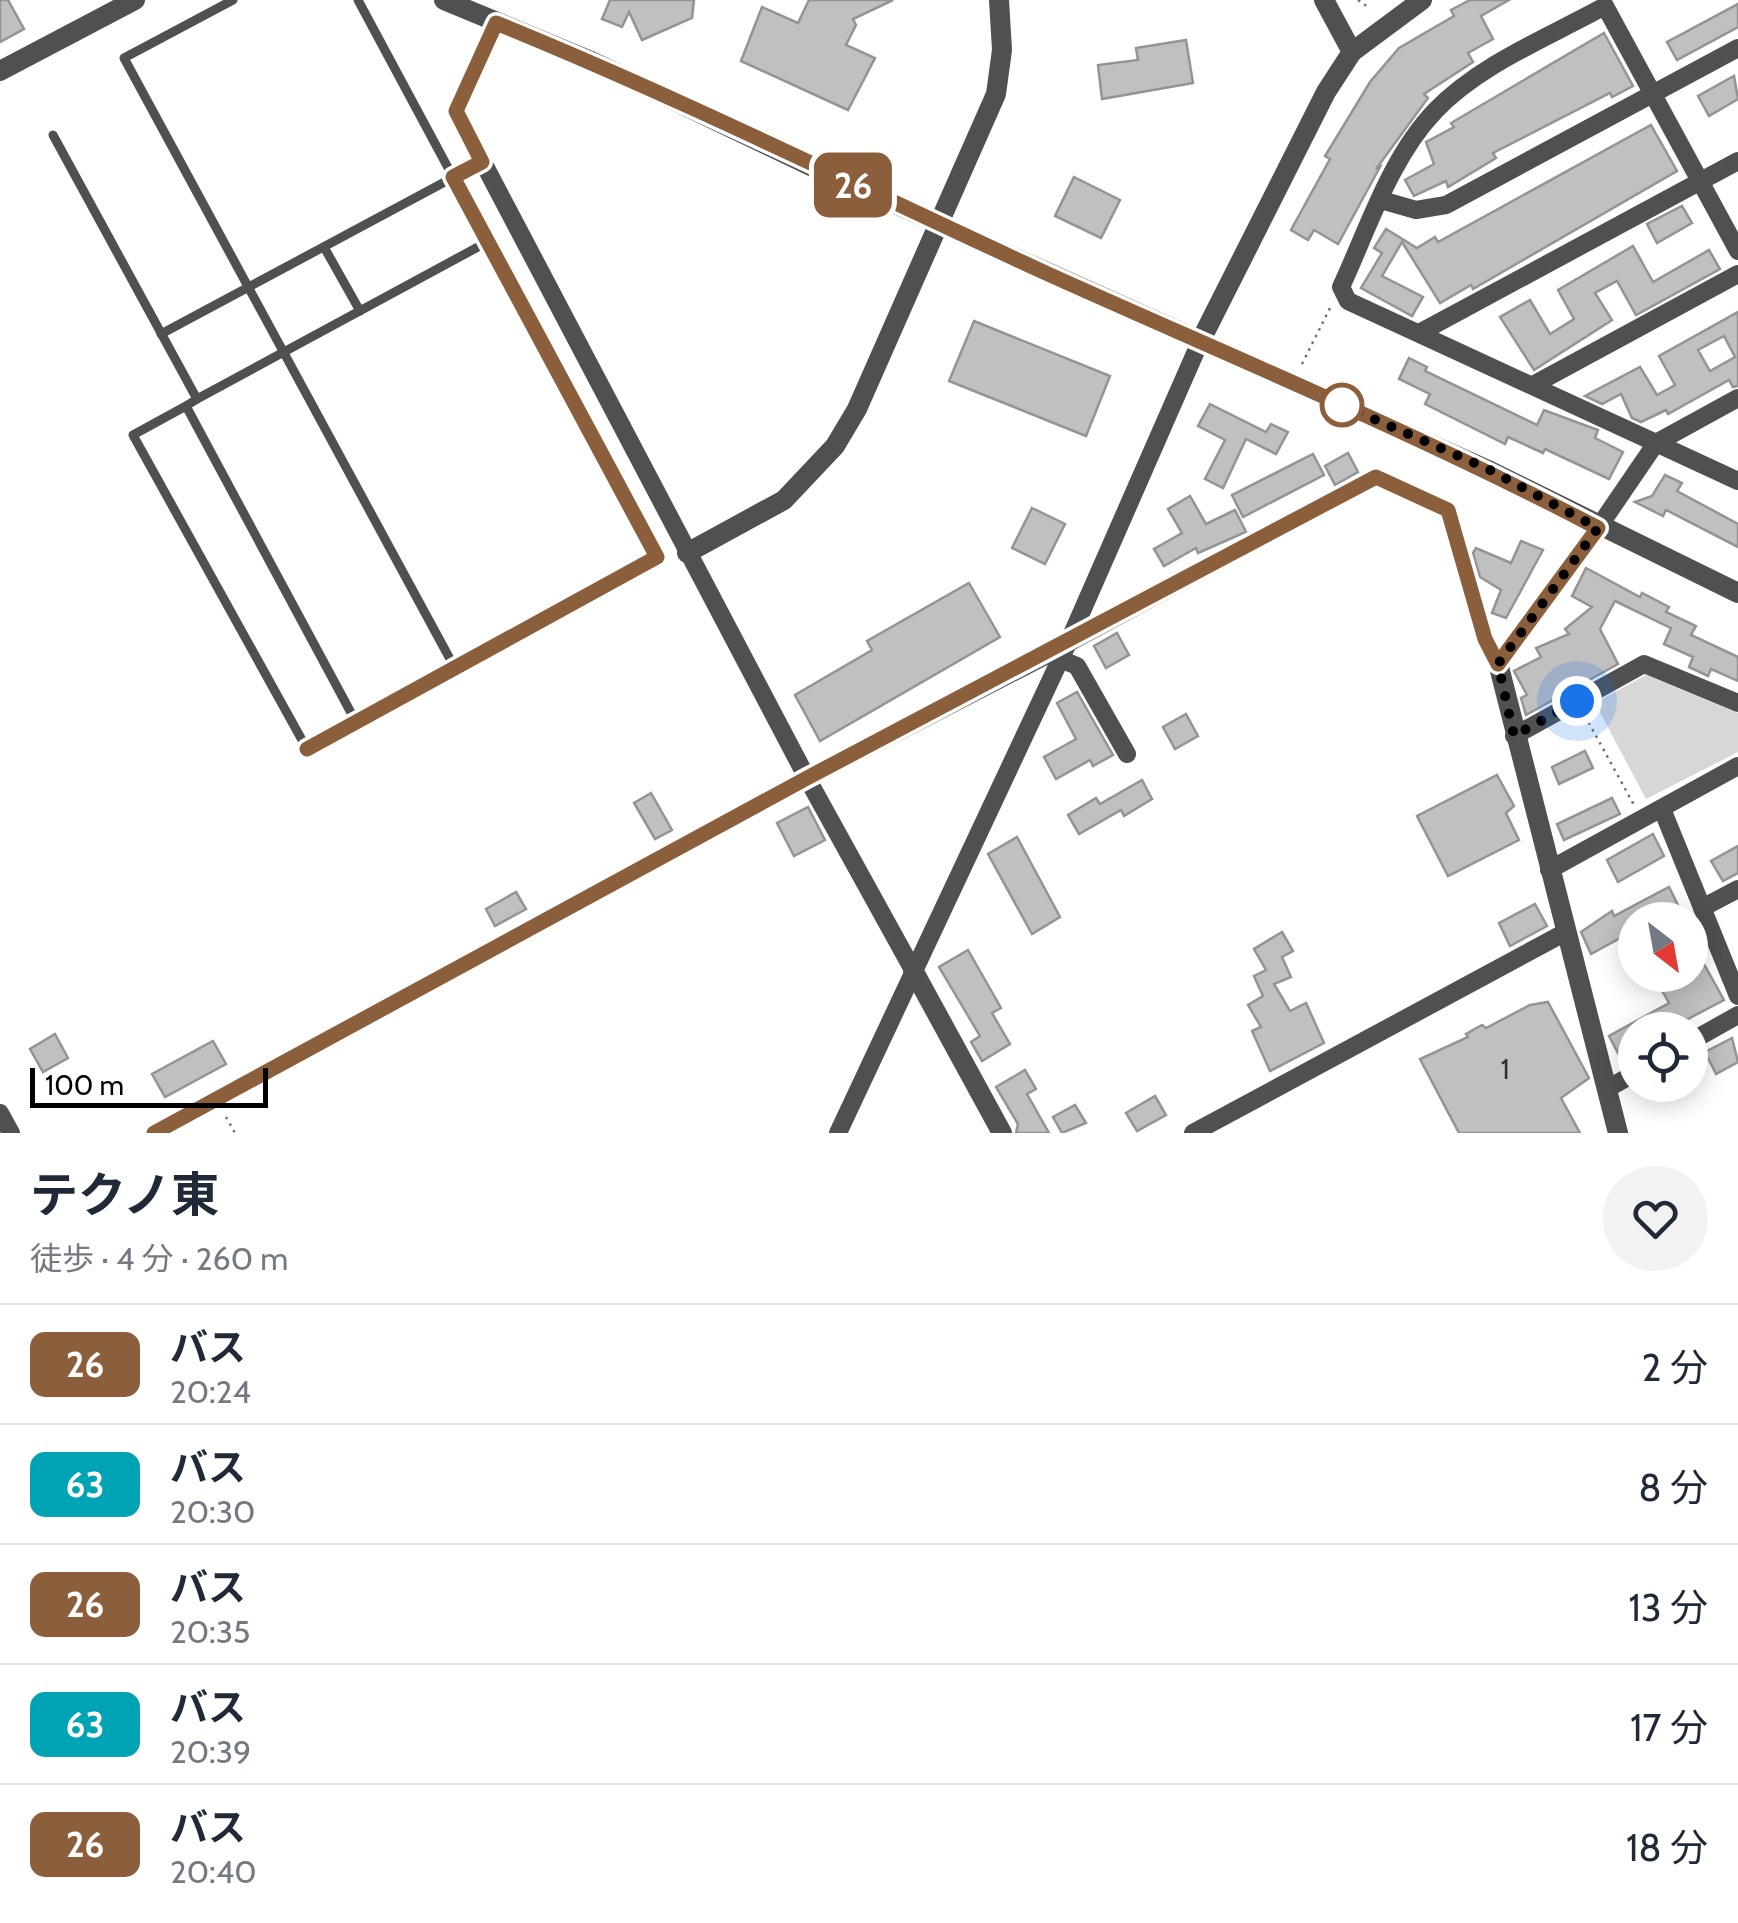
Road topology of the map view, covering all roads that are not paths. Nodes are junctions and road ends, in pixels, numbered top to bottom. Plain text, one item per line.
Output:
1 (136, 0) edge
2 (232, 0) edge
3 (358, 0) edge
4 (444, 0) edge
5 (999, 0) edge
6 (1324, 0) edge
7 (1422, 0) edge
8 (1604, 3) edge
9 (496, 23) junction
10 (1738, 48) edge
11 (1352, 52) junction
12 (0, 71) edge
13 (1652, 94) junction
14 (53, 135) dead end
15 (1738, 161) edge
16 (482, 162) junction
17 (453, 177) junction
18 (1700, 182) junction
19 (1380, 200) junction
20 (939, 223) junction
21 (489, 241) junction
22 (324, 247) junction
23 (1738, 252) edge
24 (1738, 274) edge
25 (247, 288) junction
26 (360, 311) junction
27 (1421, 332) junction
28 (161, 334) junction
29 (1200, 342) junction
30 (283, 353) junction
31 (1532, 386) junction
32 (1738, 398) edge
33 (197, 399) junction
34 (186, 406) junction
35 (1656, 442) junction
36 (1738, 481) edge
37 (1598, 528) junction
38 (687, 553) junction
39 (1738, 593) edge
40 (1064, 651) junction
41 (1498, 664) junction
42 (456, 670) junction
43 (1738, 704) edge
44 (356, 722) junction
45 (1514, 736) junction
46 (1127, 754) dead end
47 (1738, 766) edge
48 (807, 778) junction
49 (1662, 809) junction
50 (1549, 870) junction
51 (1738, 889) edge
52 (1700, 902) edge
53 (1708, 905) edge
54 (1708, 923) edge
55 (1564, 933) junction
56 (913, 970) junction
57 (1738, 996) edge
58 (1738, 1015) edge
59 (1708, 1032) edge
60 (1618, 1082) edge
61 (1607, 1088) junction
62 (0, 1113) edge
63 (11, 1133) edge
64 (154, 1133) edge
65 (838, 1133) edge
66 (1002, 1133) edge
67 (1193, 1133) edge
68 (1618, 1133) edge

1 - 12 street
2 - 25 lane
3 - 17 lane
4 - 9 street
5 - 20 street
6 - 11 street
7 - 11 street
8 - 13 street
8 - 19 street
9 - 16 street
9 - 20 street
10 - 13 street
11 - 29 street
13 - 18 street
13 - 19 street
14 - 28 lane
15 - 18 street
16 - 17 lane
16 - 38 street
17 - 21 lane
17 - 22 lane
18 - 23 street
18 - 27 street
19 - 27 street
20 - 29 street
20 - 38 street
21 - 26 lane
21 - 42 lane
22 - 25 lane
22 - 26 lane
24 - 31 street
25 - 28 lane
25 - 30 lane
26 - 30 lane
27 - 31 street
28 - 33 lane
29 - 37 street
29 - 40 street
30 - 33 lane
30 - 42 lane
31 - 35 street
32 - 35 street
33 - 34 lane
34 - 44 lane
34 - 44 lane
35 - 36 street
35 - 37 street
37 - 39 street
37 - 41 street
38 - 48 street
40 - 41 street
40 - 46 street
40 - 48 street
40 - 56 street
41 - 45 street
42 - 44 lane
43 - 45 street
45 - 50 street
47 - 49 street
48 - 56 street
48 - 64 street
49 - 50 street
49 - 52 street
50 - 55 street
51 - 53 street
54 - 57 street
55 - 61 street
55 - 67 street
56 - 65 street
56 - 66 street
58 - 59 street
60 - 61 street
61 - 68 street
62 - 63 street

